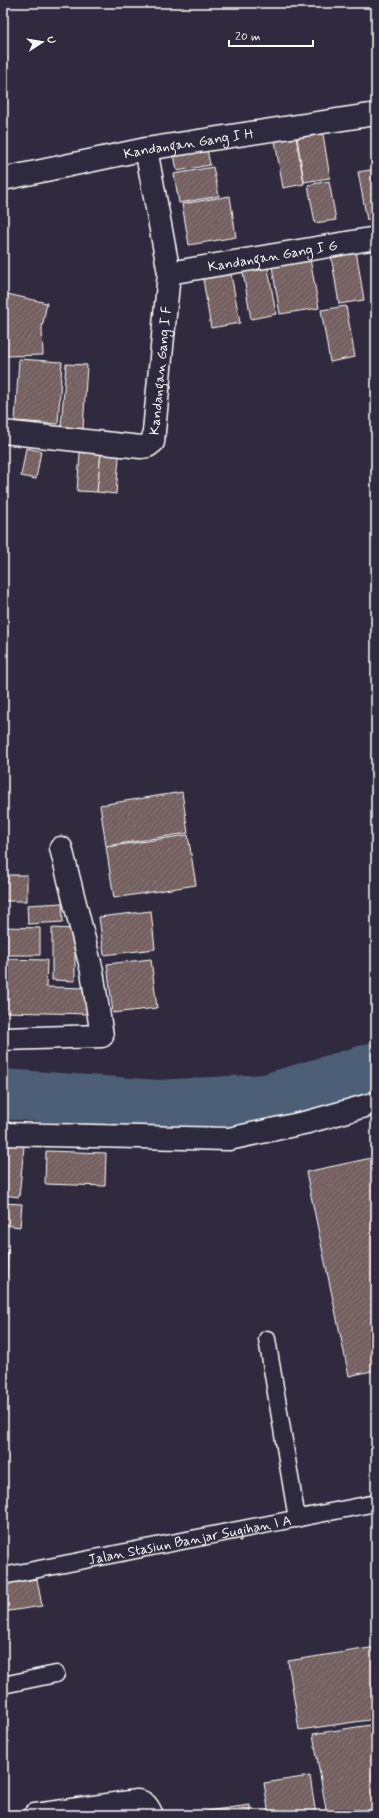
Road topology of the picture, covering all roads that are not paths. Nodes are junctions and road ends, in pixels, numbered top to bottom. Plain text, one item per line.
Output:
1 (376, 114) edge
2 (146, 149) junction
3 (3, 179) edge
4 (376, 238) edge
5 (169, 273) junction
6 (3, 432) edge
7 (61, 848) dead end
8 (3, 1039) edge
9 (376, 1103) edge
10 (3, 1134) edge
11 (267, 1339) dead end
12 (376, 1503) edge
13 (297, 1519) junction
14 (3, 1576) edge
15 (56, 1674) dead end
16 (3, 1685) edge
17 (35, 1815) edge
18 (152, 1815) edge

1 - 2 street, Kandangan Gang I H
2 - 3 street, Kandangan Gang I H
2 - 5 street, Kandangan Gang I F
4 - 5 street, Kandangan Gang I G
5 - 6 street, Kandangan Gang I F
7 - 8 street
9 - 10 street
11 - 13 lane
12 - 13 lane, Jalan Stasiun Banjar Sugihan I A
13 - 14 lane, Jalan Stasiun Banjar Sugihan I A
15 - 16 lane
17 - 18 street

